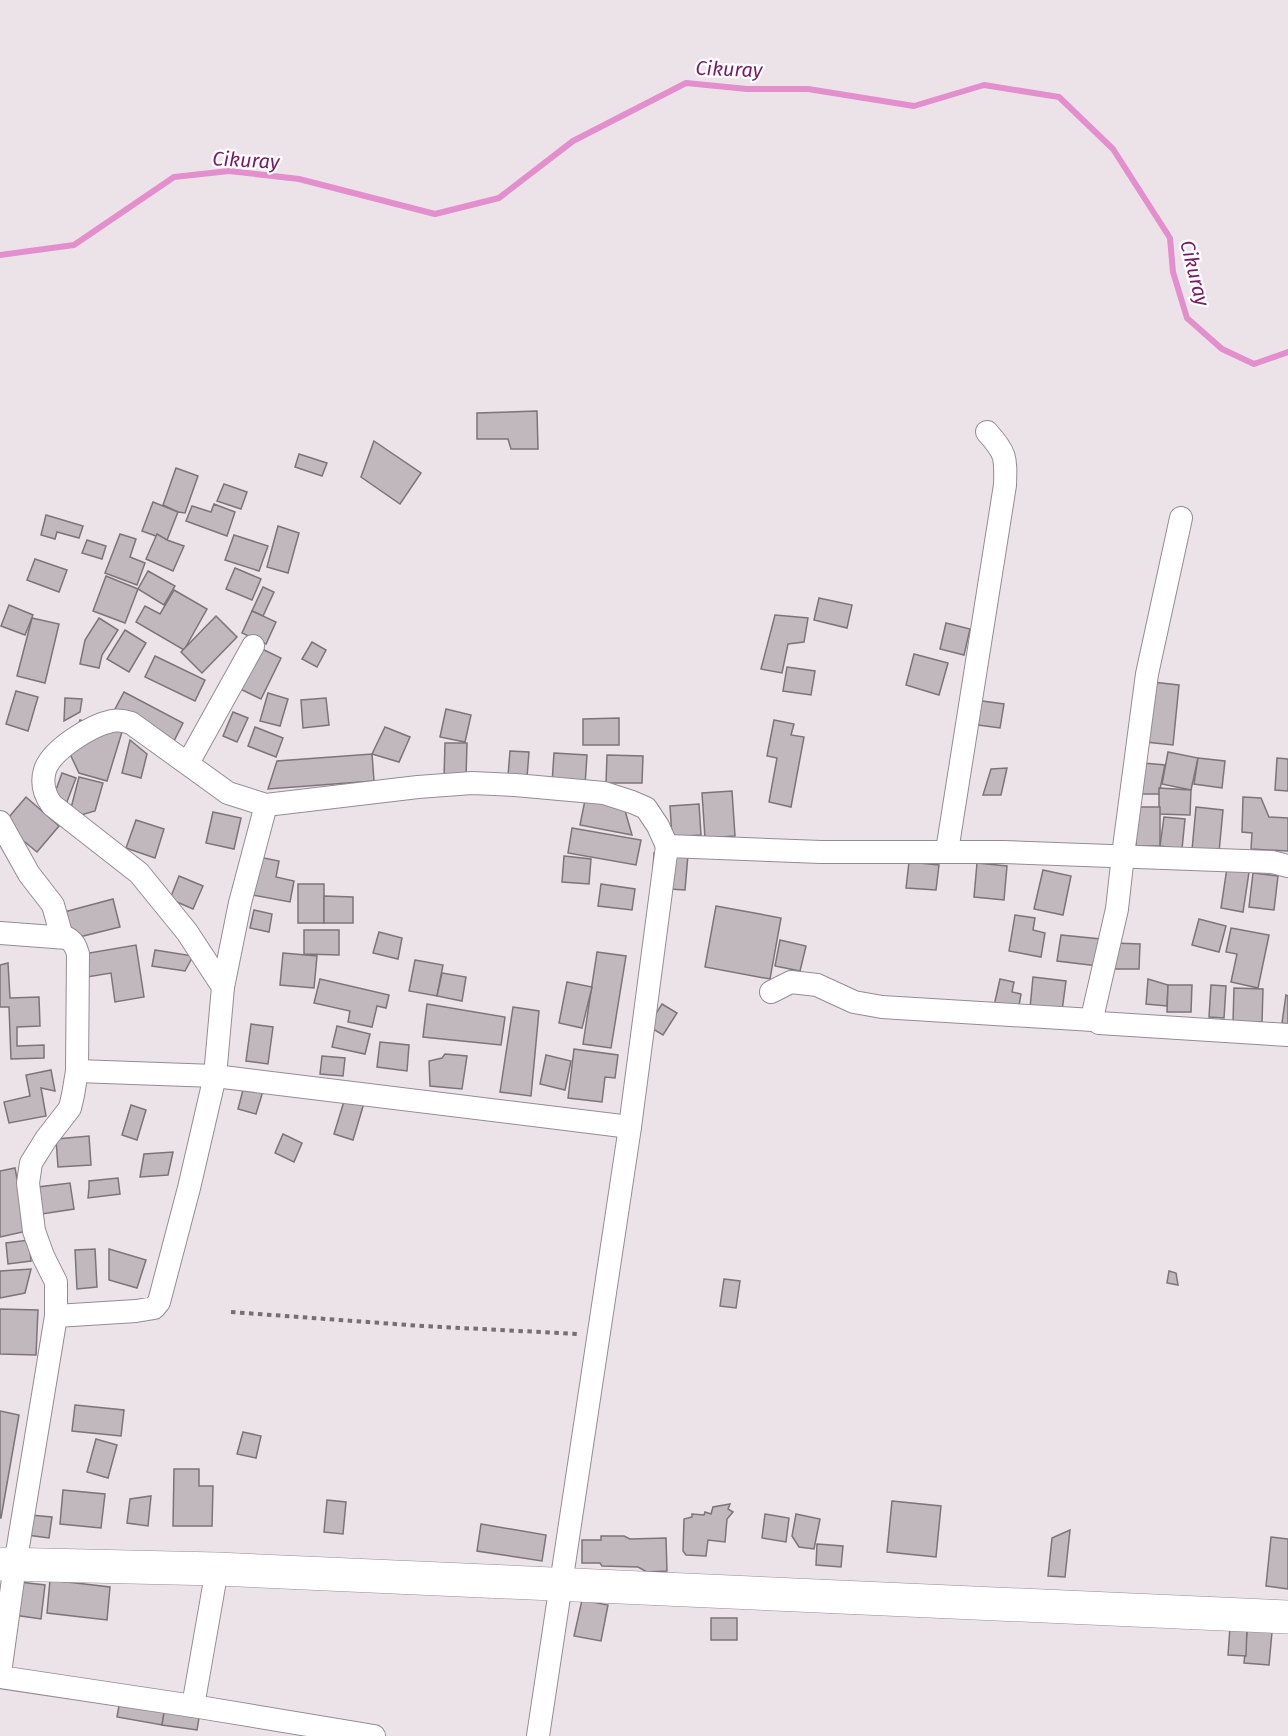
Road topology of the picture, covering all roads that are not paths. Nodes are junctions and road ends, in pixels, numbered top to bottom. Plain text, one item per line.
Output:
1 (987, 432) dead end
2 (1181, 518) dead end
3 (253, 646) dead end
4 (188, 763) junction
5 (266, 806) junction
6 (0, 822) edge
7 (667, 846) junction
8 (946, 851) junction
9 (1123, 855) junction
10 (1288, 866) edge
11 (0, 933) edge
12 (62, 937) junction
13 (223, 987) junction
14 (771, 992) dead end
15 (1094, 1020) junction
16 (1288, 1035) edge
17 (77, 1071) junction
18 (215, 1076) junction
19 (630, 1127) junction
20 (56, 1316) junction
21 (8, 1564) edge
22 (217, 1569) junction
23 (561, 1585) junction
24 (1288, 1617) edge
25 (0, 1675) edge
26 (193, 1706) junction
27 (374, 1736) edge
28 (538, 1736) edge

1 - 8 street
2 - 9 street
3 - 4 street
4 - 5 street
4 - 13 street
5 - 7 street
5 - 13 street
6 - 12 street
7 - 8 street
7 - 19 street
8 - 9 street
9 - 10 street
9 - 15 street
11 - 12 street
12 - 17 street
13 - 18 street
14 - 15 street
15 - 16 street
17 - 18 street
17 - 20 street
18 - 19 street
18 - 20 street
19 - 23 street
20 - 21 street
21 - 22 main road
21 - 25 street
22 - 23 main road
22 - 26 street
23 - 24 main road
23 - 28 street
25 - 26 street
26 - 27 street

